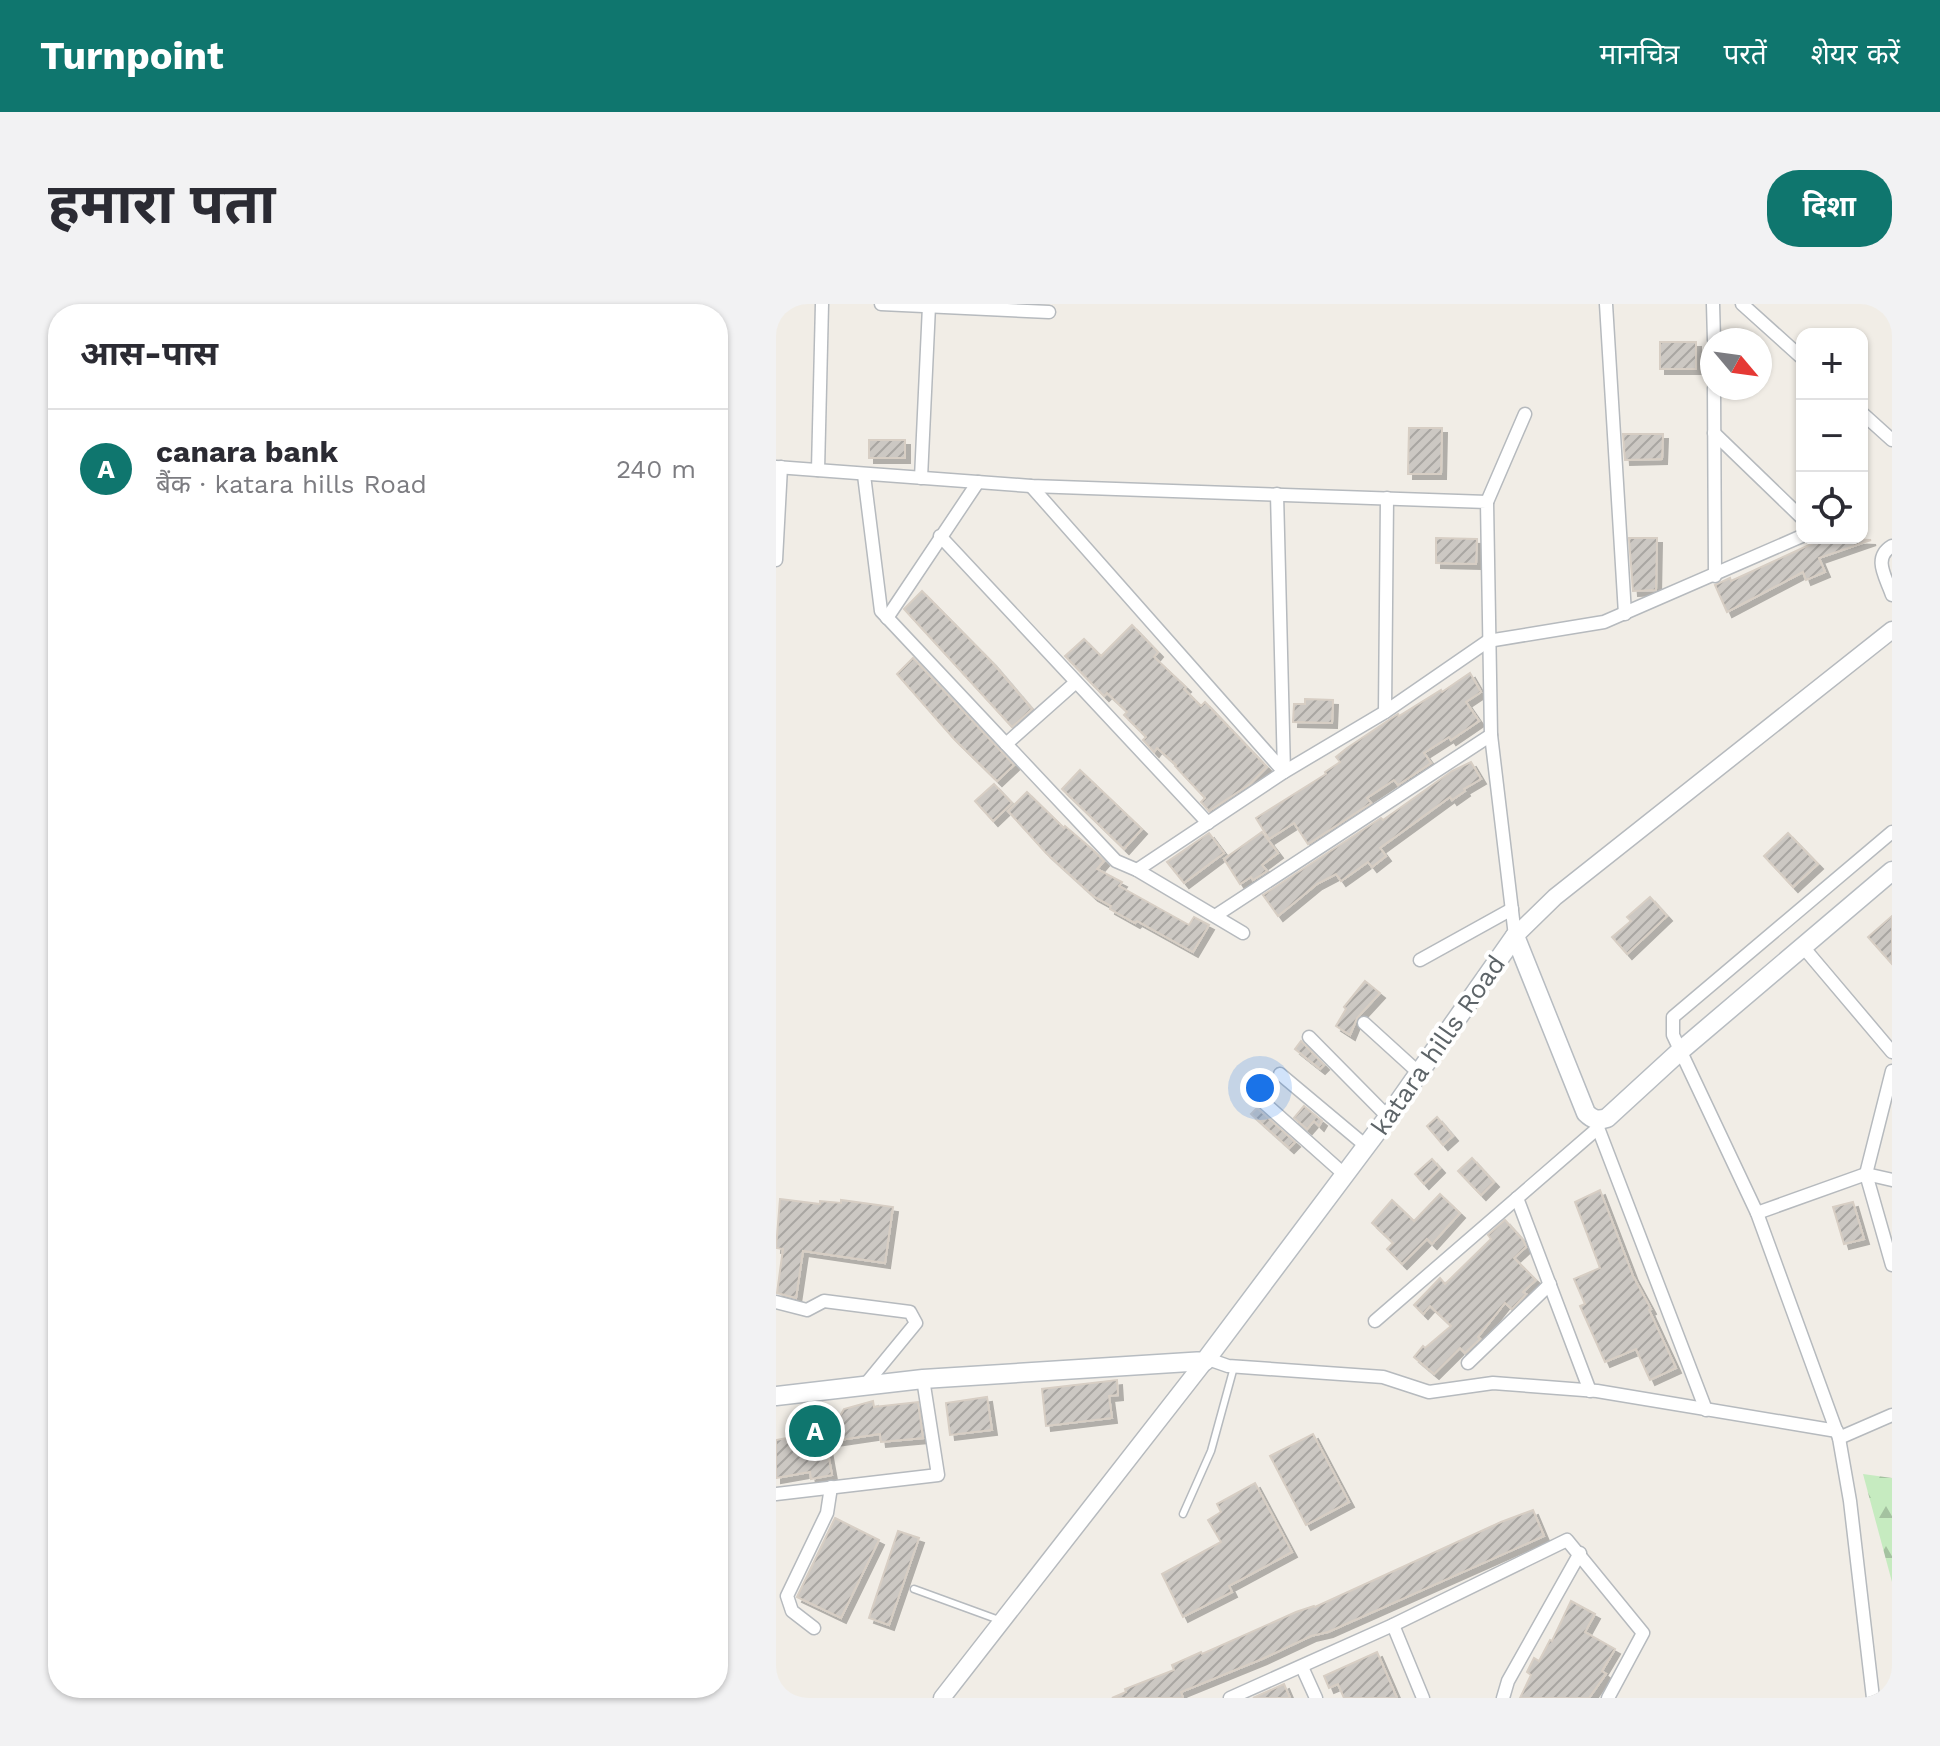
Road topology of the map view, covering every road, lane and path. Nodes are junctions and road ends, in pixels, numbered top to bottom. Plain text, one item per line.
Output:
1 (822, 304) edge
2 (881, 304) edge
3 (1606, 304) edge
4 (1713, 304) edge
5 (1742, 304) edge
6 (929, 306) junction
7 (1049, 312) dead end
8 (1714, 328) edge
9 (1796, 353) edge
10 (1714, 400) edge
11 (1525, 414) dead end
12 (1868, 418) edge
13 (1714, 433) junction
14 (1892, 440) edge
15 (778, 467) edge
16 (818, 470) junction
17 (864, 475) junction
18 (921, 478) junction
19 (978, 482) junction
20 (1031, 486) junction
21 (1277, 494) junction
22 (1387, 498) junction
23 (1487, 502) junction
24 (1796, 512) edge
25 (940, 536) junction
26 (1796, 539) edge
27 (1892, 546) edge
28 (776, 560) edge
29 (1715, 576) junction
30 (1892, 595) edge
31 (1625, 614) junction
32 (887, 618) junction
33 (1892, 630) edge
34 (1488, 641) junction
35 (1076, 682) junction
36 (1385, 712) junction
37 (1491, 735) junction
38 (1006, 744) junction
39 (1284, 772) junction
40 (1208, 823) junction
41 (1892, 832) edge
42 (1137, 870) junction
43 (1892, 871) edge
44 (1512, 909) junction
45 (1215, 916) junction
46 (1243, 933) dead end
47 (1515, 936) junction
48 (1804, 948) junction
49 (1420, 960) dead end
50 (1364, 1023) dead end
51 (1309, 1037) dead end
52 (1679, 1052) junction
53 (1892, 1052) edge
54 (1892, 1071) edge
55 (1419, 1073) junction
56 (1280, 1074) dead end
57 (1253, 1093) dead end
58 (1388, 1117) junction
59 (1886, 1118) edge
60 (1597, 1124) junction
61 (1366, 1146) junction
62 (1866, 1174) junction
63 (1345, 1175) junction
64 (1892, 1180) edge
65 (1517, 1198) junction
66 (1757, 1213) junction
67 (1892, 1265) edge
68 (1550, 1284) junction
69 (776, 1302) edge
70 (1375, 1321) dead end
71 (1219, 1363) junction
72 (1468, 1363) dead end
73 (923, 1379) junction
74 (865, 1385) junction
75 (1590, 1391) junction
76 (776, 1396) edge
77 (1706, 1410) junction
78 (1892, 1415) edge
79 (1838, 1434) junction
80 (831, 1487) junction
81 (776, 1494) edge
82 (1183, 1514) dead end
83 (1580, 1553) junction
84 (914, 1589) dead end
85 (1002, 1621) junction
86 (1393, 1625) junction
87 (814, 1628) dead end
88 (1302, 1667) junction
89 (942, 1698) edge
90 (1230, 1698) edge
91 (1316, 1698) edge
92 (1423, 1698) edge
93 (1503, 1698) edge
94 (1608, 1698) edge
95 (1873, 1698) edge

1 - 16 street
2 - 6 street
3 - 31 street
4 - 8 street
5 - 9 street
6 - 7 street
6 - 18 street
10 - 13 street
11 - 23 street
12 - 14 street
13 - 24 street
13 - 29 street
15 - 16 street
15 - 28 street
16 - 17 street
17 - 18 street
17 - 32 street
18 - 19 street
19 - 20 street
19 - 25 street
20 - 21 street
20 - 39 street
21 - 22 street
21 - 39 street
22 - 23 street
22 - 36 street
23 - 34 street
25 - 32 street
25 - 35 street
26 - 29 street
27 - 30 street
29 - 31 street
31 - 34 street
32 - 38 street
33 - 47 street
34 - 36 street
34 - 37 street
35 - 38 street
35 - 40 street
36 - 39 street
37 - 44 street
37 - 45 street
38 - 42 street
39 - 40 street
40 - 42 street
41 - 52 street
42 - 45 street
43 - 48 main road
44 - 47 street
44 - 49 street
45 - 46 street
47 - 55 main road, katara hills Road
47 - 60 main road, katara hills Road
48 - 52 main road
48 - 53 street
50 - 55 street
51 - 58 street
52 - 60 main road
52 - 66 street
54 - 59 street
55 - 58 main road, katara hills Road
56 - 61 street
57 - 63 street
58 - 61 main road, katara hills Road
59 - 62 street
60 - 65 street
60 - 77 street
61 - 63 main road, katara hills Road
62 - 64 street
62 - 66 street
62 - 67 street
63 - 71 main road, katara hills Road
65 - 68 street
65 - 70 street
66 - 79 street
68 - 72 street
68 - 75 street
69 - 74 street
71 - 73 main road
71 - 75 street
71 - 82 lane
71 - 85 street
73 - 74 main road
73 - 80 street
74 - 76 main road
75 - 77 street
77 - 79 street
78 - 79 street
79 - 95 street
80 - 81 street
80 - 87 street
83 - 86 street
83 - 93 street
83 - 94 street
84 - 85 lane
85 - 89 street
86 - 88 street
86 - 92 street
88 - 90 street
88 - 91 street

